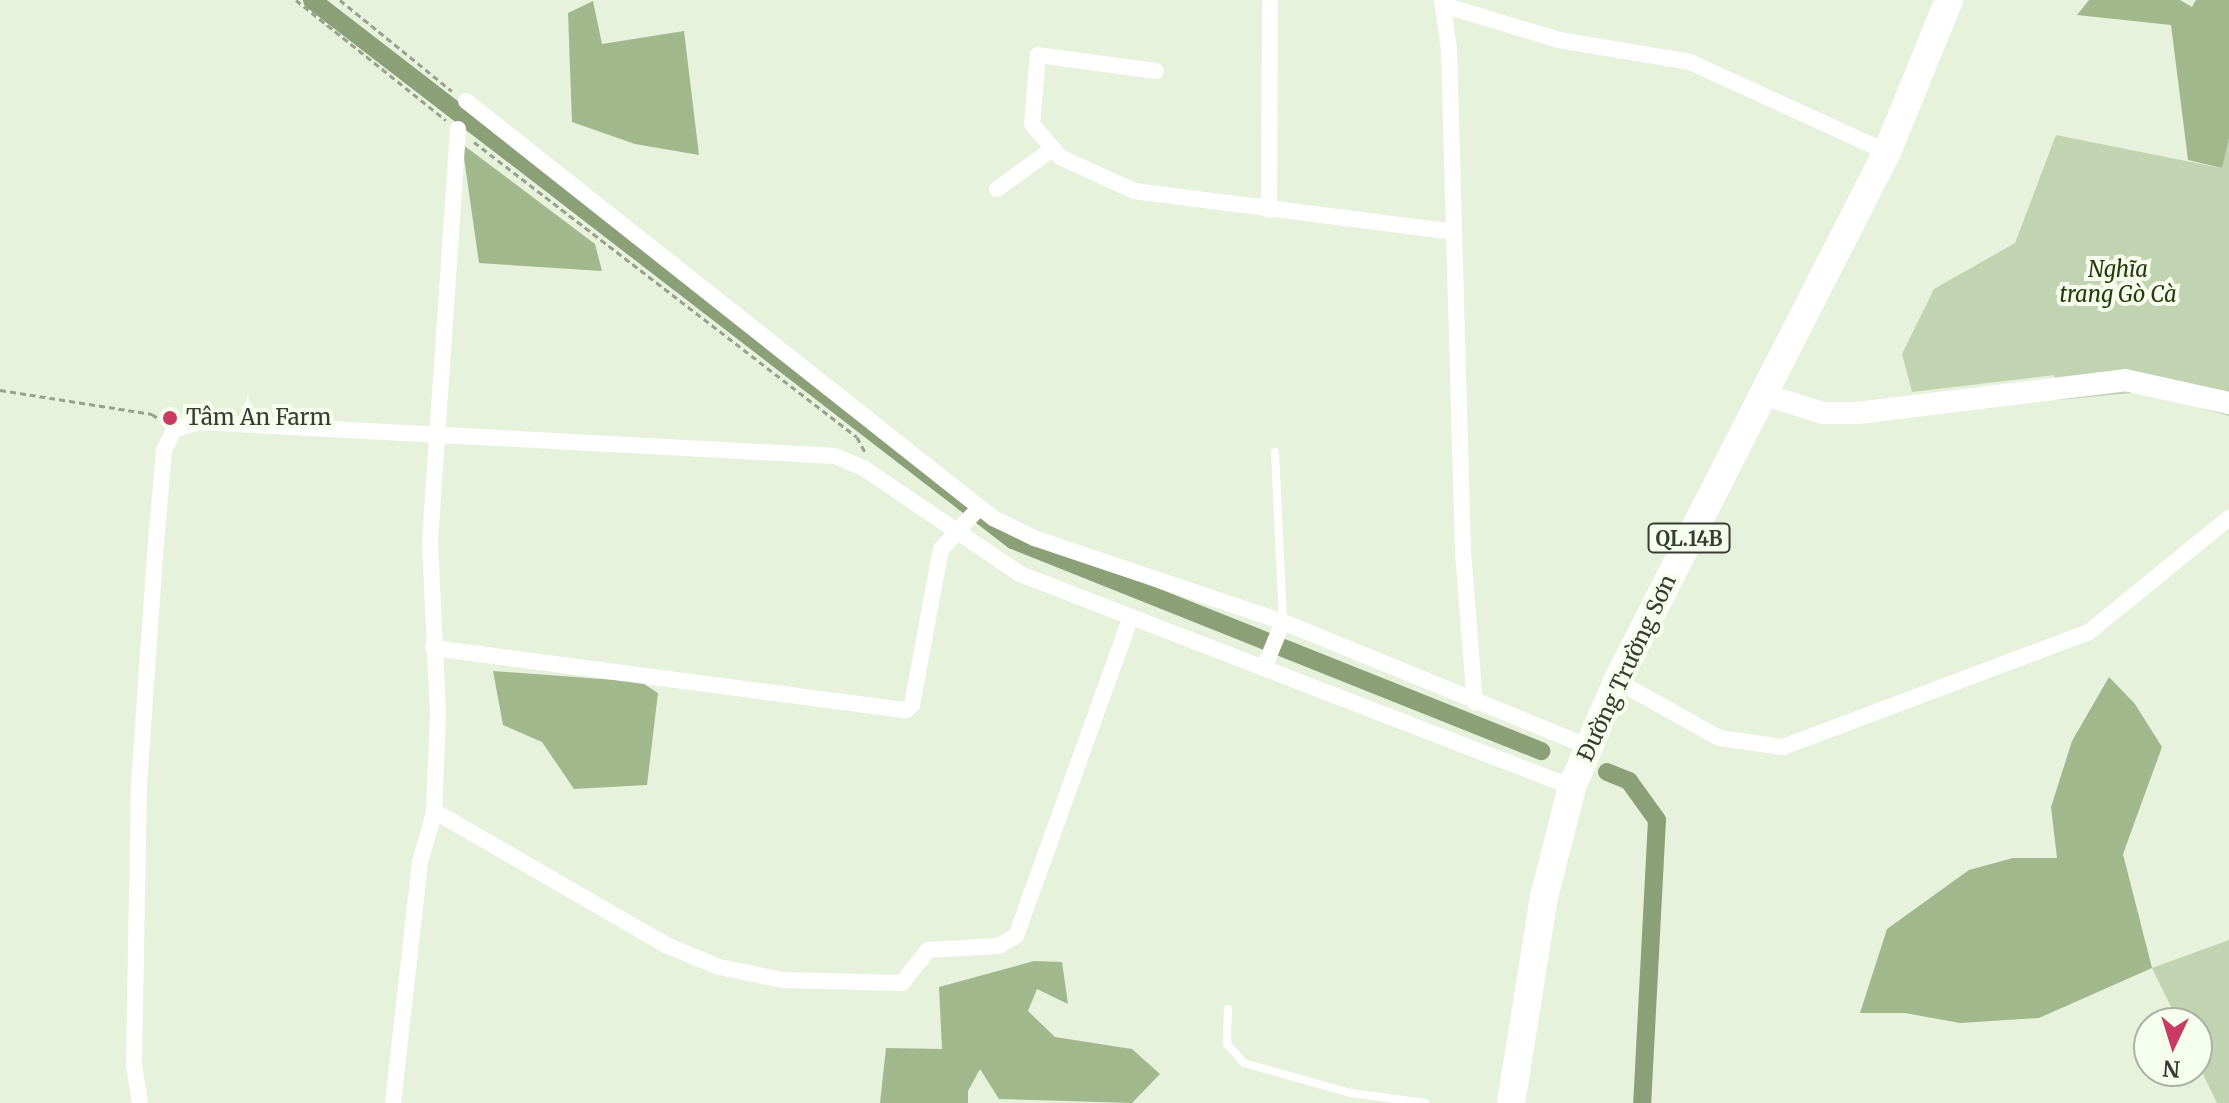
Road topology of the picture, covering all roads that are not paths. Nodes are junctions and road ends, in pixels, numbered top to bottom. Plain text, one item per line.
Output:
1 (1270, 0) edge
2 (1949, 0) edge
3 (1442, 3) edge
4 (1156, 71) dead end
5 (466, 101) road end
6 (458, 129) road end
7 (1051, 150) junction
8 (1887, 152) junction
9 (997, 189) dead end
10 (1269, 210) junction
11 (1452, 232) junction
12 (1762, 394) junction
13 (2229, 403) edge
14 (435, 437) junction
15 (1275, 452) dead end
16 (979, 508) junction
17 (2229, 518) edge
18 (956, 532) junction
19 (1131, 617) junction
20 (1283, 622) junction
21 (433, 648) junction
22 (1264, 668) junction
23 (1617, 681) junction
24 (1475, 703) junction
25 (1590, 747) junction
26 (1572, 787) junction
27 (434, 811) junction
28 (1228, 1009) dead end
29 (140, 1103) edge
30 (393, 1103) edge
31 (1425, 1103) edge
32 (1511, 1103) edge

1 - 10 street
2 - 8 highway, Đường Trường Sơn / QL.14B
3 - 8 street
3 - 11 street
4 - 7 street
5 - 16 street
6 - 14 street
7 - 9 street
7 - 10 street
8 - 12 highway, Đường Trường Sơn / QL.14B
10 - 11 street
11 - 24 street
12 - 13 street
12 - 23 highway, Đường Trường Sơn / QL.14B
14 - 18 street
14 - 21 street
14 - 29 street
15 - 20 lane
16 - 18 street
16 - 20 street
17 - 23 street
18 - 19 street
18 - 21 street
19 - 22 street
19 - 27 street
20 - 22 street
20 - 24 street
21 - 27 street
22 - 26 street
23 - 25 highway, Đường Trường Sơn / QL.14B
24 - 25 street
25 - 26 highway, Đường Trường Sơn / QL.14B
26 - 32 highway, Đường Trường Sơn / QL.14B
27 - 30 street
28 - 31 lane

